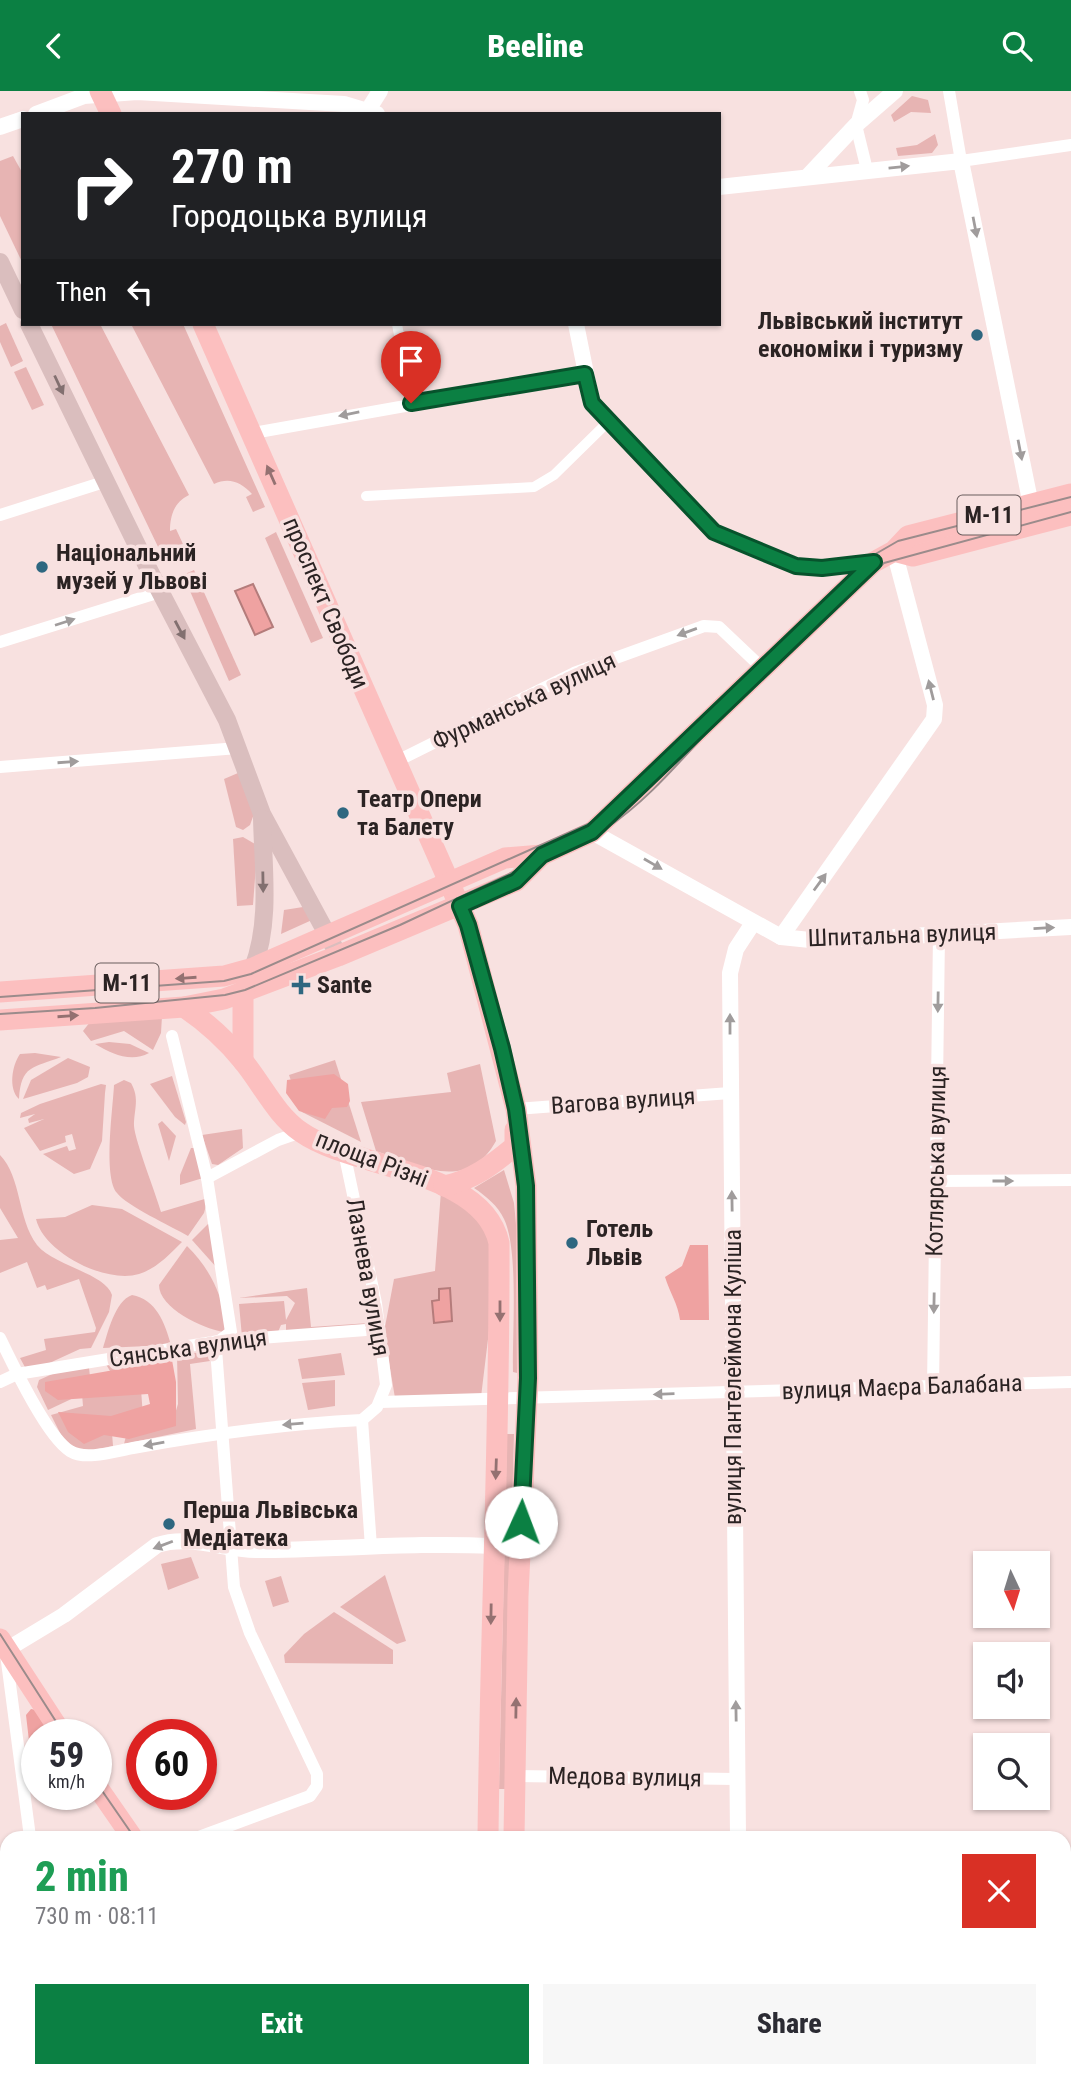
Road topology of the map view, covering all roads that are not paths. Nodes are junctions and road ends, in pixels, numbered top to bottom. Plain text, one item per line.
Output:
1 (380, 91) edge
2 (860, 91) edge
3 (895, 91) edge
4 (949, 91) edge
5 (104, 100) edge
6 (41, 112) edge
7 (373, 112) edge
8 (21, 120) edge
9 (856, 125) junction
10 (0, 127) edge
11 (1071, 145) edge
12 (961, 161) junction
13 (867, 170) junction
14 (807, 177) junction
15 (721, 187) edge
16 (0, 262) edge
17 (21, 306) edge
18 (30, 326) edge
19 (205, 326) edge
20 (397, 326) edge
21 (576, 326) edge
22 (585, 374) junction
23 (411, 403) junction
24 (608, 422) junction
25 (253, 433) junction
26 (104, 482) junction
27 (1071, 494) edge
28 (366, 496) dead end
29 (1034, 514) junction
30 (0, 515) edge
31 (1071, 515) edge
32 (894, 551) junction
33 (874, 562) junction
34 (160, 592) junction
35 (0, 642) edge
36 (762, 668) junction
37 (238, 748) junction
38 (395, 762) junction
39 (0, 767) edge
40 (262, 814) junction
41 (592, 832) junction
42 (542, 855) junction
43 (450, 882) junction
44 (460, 906) junction
45 (753, 923) junction
46 (1071, 927) edge
47 (939, 934) junction
48 (328, 936) junction
49 (781, 937) junction
50 (338, 957) junction
51 (253, 968) junction
52 (0, 992) edge
53 (243, 994) junction
54 (184, 1007) junction
55 (0, 1020) edge
56 (172, 1036) dead end
57 (243, 1061) junction
58 (730, 1093) junction
59 (516, 1109) junction
60 (301, 1132) junction
61 (344, 1151) junction
62 (207, 1178) junction
63 (1071, 1180) edge
64 (936, 1181) junction
65 (444, 1186) junction
66 (379, 1329) junction
67 (0, 1338) edge
68 (219, 1341) junction
69 (17, 1374) junction
70 (0, 1382) edge
71 (1071, 1382) edge
72 (933, 1388) junction
73 (732, 1392) junction
74 (526, 1399) junction
75 (499, 1400) junction
76 (380, 1402) junction
77 (362, 1420) junction
78 (222, 1431) junction
79 (492, 1546) junction
80 (371, 1547) junction
81 (229, 1548) junction
82 (2, 1647) edge
83 (37, 1697) junction
84 (13, 1711) junction
85 (52, 1719) edge
86 (514, 1776) junction
87 (736, 1779) junction
88 (112, 1808) edge
89 (29, 1831) edge
90 (128, 1831) edge
91 (215, 1831) edge
92 (488, 1831) edge
93 (514, 1831) edge
94 (738, 1831) edge

1 - 7 street
2 - 9 street
3 - 9 street
4 - 12 street
5 - 6 street
5 - 7 street
8 - 10 street
9 - 13 street
9 - 14 street
11 - 12 street
13 -> 12 street
12 -> 29 street
13 - 14 street
14 - 15 street
16 - 17 main road
18 -> 26 main road
19 - 25 main road, проспект Свободи
20 - 23 street
21 - 22 street
22 - 23 street
22 - 24 street
23 -> 25 street
24 - 28 street
24 - 33 street
38 -> 25 main road, проспект Свободи
26 - 30 street
26 - 34 main road
27 - 29 main road, М-11
29 - 31 main road, М-11
29 - 32 main road, М-11
32 - 33 main road, М-11
49 -> 32 street
33 - 36 main road, М-11
35 -> 34 street
34 -> 37 main road
36 -> 38 street, Фурманська вулиця
36 - 41 main road, М-11
39 -> 37 street
37 - 40 main road
38 - 43 main road, проспект Свободи
40 - 48 main road
40 -> 51 main road
41 - 42 main road, М-11
41 -> 45 street, Шпитальна вулиця
42 - 43 main road, М-11
42 - 44 main road, М-11
43 - 44 main road, проспект Свободи
43 - 48 main road, М-11
44 - 50 main road, М-11
44 - 59 main road, проспект Свободи
45 - 49 street, Шпитальна вулиця
58 -> 45 street, вулиця Пантелеймона Куліша
47 -> 46 street, Шпитальна вулиця
47 - 49 street, Шпитальна вулиця
47 -> 64 street, Котлярська вулиця
48 - 50 main road
48 - 51 main road, М-11
50 - 53 main road, М-11
51 -> 52 main road, М-11
51 - 53 main road
53 - 54 main road, М-11
53 - 57 main road
55 -> 54 main road, М-11
54 - 57 main road
56 - 62 street
57 - 60 main road
58 - 59 street, Вагова вулиця
73 -> 58 street, вулиця Пантелеймона Куліша
59 - 65 main road, площа Різні
59 - 74 main road
60 - 61 main road, площа Різні
60 - 62 street
61 - 65 main road, площа Різні
61 - 66 street, Лазнева вулиця
62 - 68 street
64 -> 63 street
64 -> 72 street, Котлярська вулиця
65 -> 75 main road, площа Різні
66 - 68 street, Сянська вулиця
66 - 76 street, Лазнева вулиця
67 - 69 street
68 - 69 street, Сянська вулиця
68 - 78 street
69 - 70 street, Сянська вулиця
78 -> 69 street
71 - 72 street, вулиця Маєра Балабана
72 - 73 street, вулиця Маєра Балабана
73 -> 74 street, вулиця Маєра Балабана
87 -> 73 street, вулиця Пантелеймона Куліша
74 - 75 street, вулиця Маєра Балабана
86 -> 74 main road
75 - 76 street, вулиця Маєра Балабана
75 -> 79 main road
76 - 77 street
77 -> 78 street
77 - 80 street
78 - 81 street
79 - 80 street
79 -> 92 main road
80 - 81 street
81 -> 82 street
81 - 91 street
82 - 83 main road
82 - 84 street
83 - 84 street
83 - 85 main road
84 - 89 street
86 - 87 street, Медова вулиця
86 - 93 main road
87 - 94 street, вулиця Пантелеймона Куліша
88 - 90 main road

